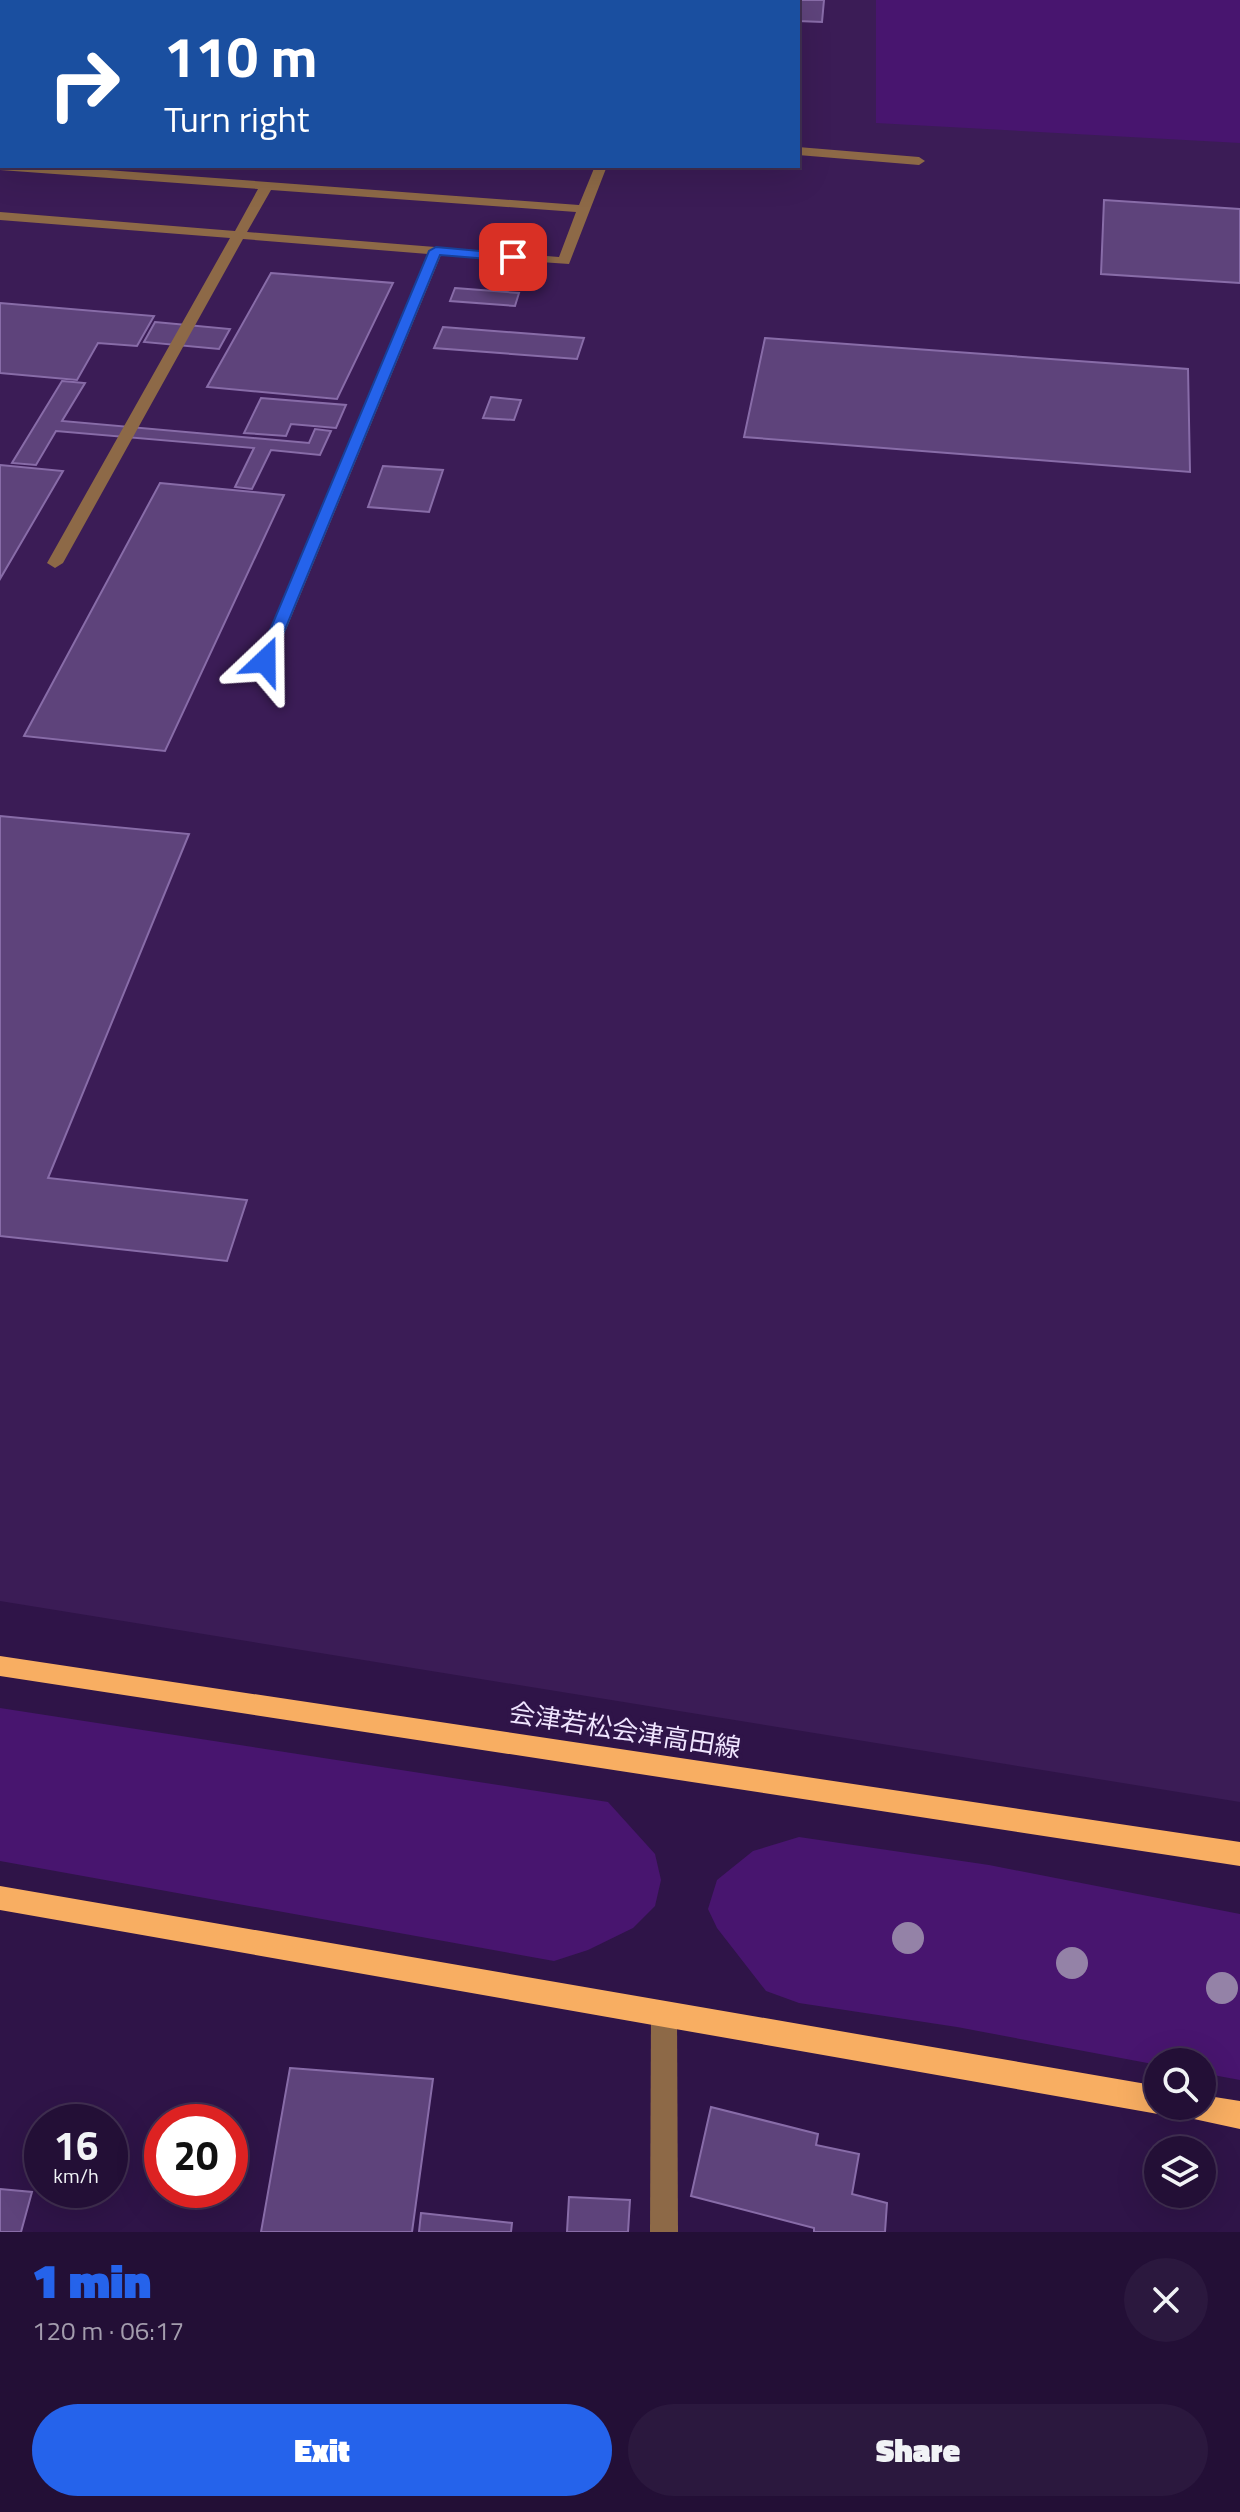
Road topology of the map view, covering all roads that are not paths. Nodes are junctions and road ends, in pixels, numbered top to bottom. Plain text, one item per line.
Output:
1 (800, 151) edge
2 (919, 161) dead end
3 (28, 168) edge
4 (600, 168) edge
5 (267, 185) junction
6 (584, 209) junction
7 (0, 216) edge
8 (238, 235) junction
9 (436, 251) junction
10 (55, 563) dead end
11 (265, 661) dead end
12 (0, 1666) edge
13 (1240, 1854) edge
14 (0, 1898) edge
15 (664, 2015) junction
16 (1144, 2097) edge
17 (1216, 2111) edge
18 (1240, 2115) edge
19 (664, 2232) edge

1 - 2 street
3 - 5 street
4 - 6 street
5 - 6 street
5 - 8 street
6 - 9 street
7 - 8 street
8 - 9 street
8 - 10 street
9 - 11 street
12 - 13 main road, 会津若松会津高田線
14 - 15 main road
15 - 16 main road
15 - 19 street
17 - 18 main road

